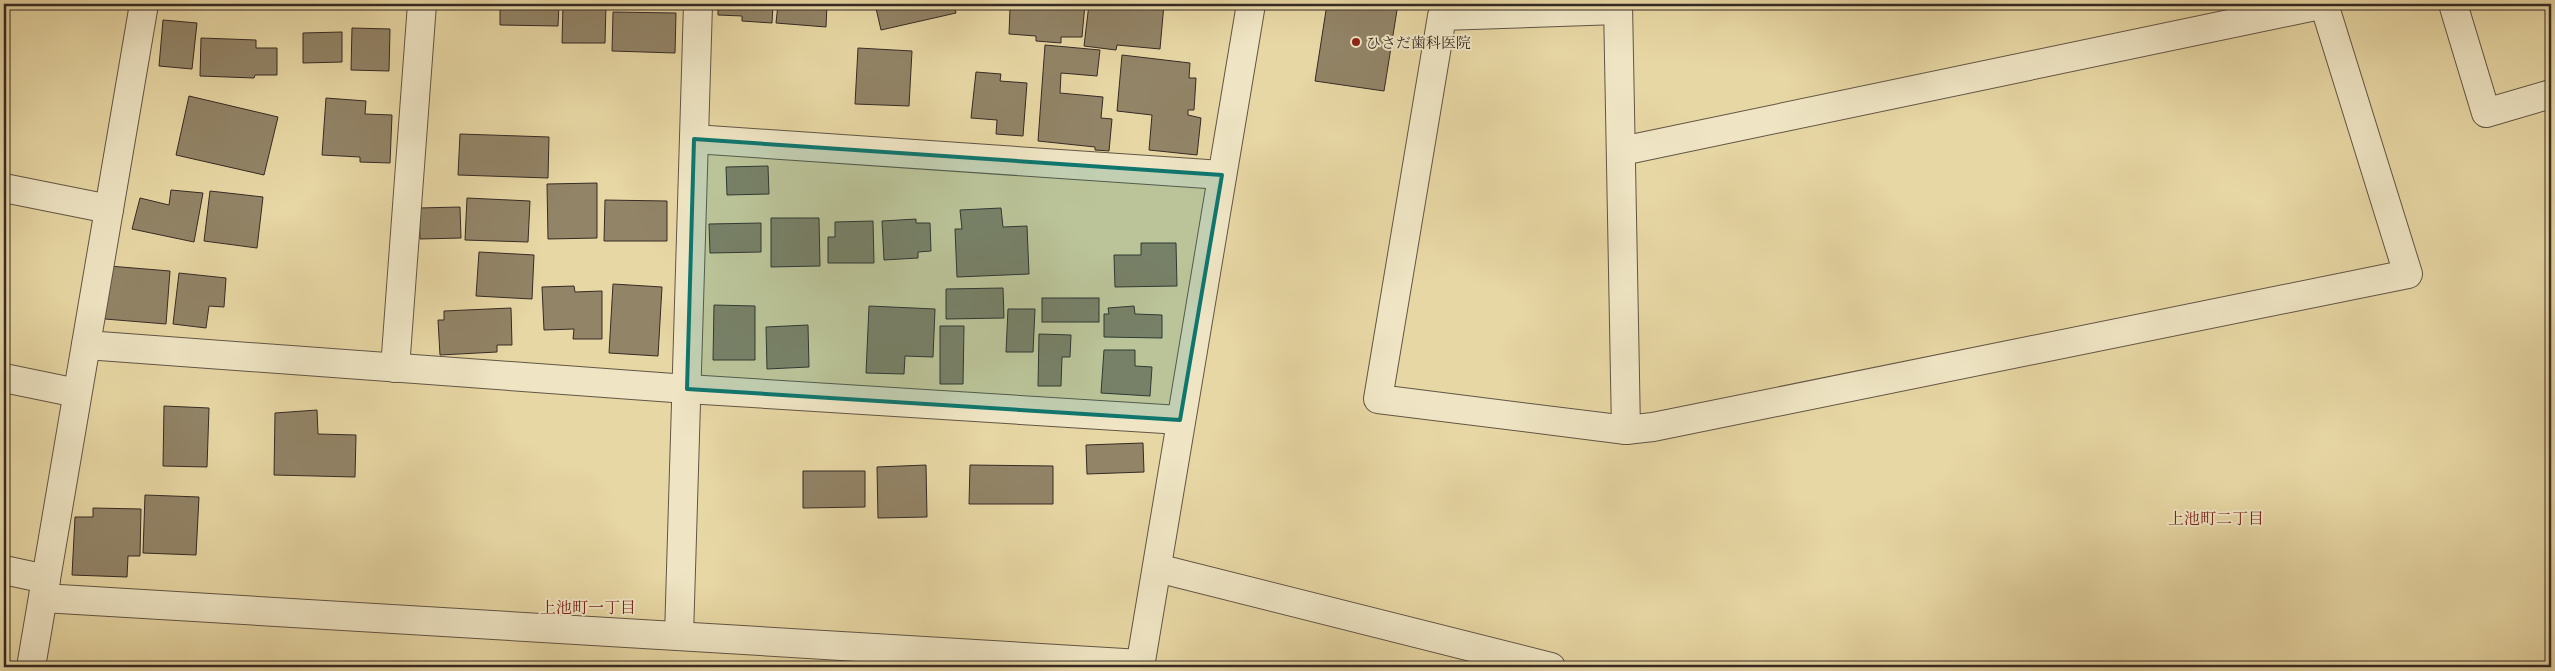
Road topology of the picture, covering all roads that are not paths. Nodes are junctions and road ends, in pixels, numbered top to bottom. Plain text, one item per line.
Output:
1 (144, 4) edge
2 (422, 4) edge
3 (698, 4) edge
4 (1251, 4) edge
5 (2324, 4) edge
6 (2453, 4) edge
7 (1618, 7) edge
8 (2551, 94) edge
9 (694, 139) junction
10 (1622, 151) junction
11 (1222, 175) junction
12 (4, 188) edge
13 (109, 208) junction
14 (86, 345) junction
15 (395, 368) junction
16 (4, 378) edge
17 (687, 389) junction
18 (78, 393) junction
19 (1180, 420) junction
20 (1626, 430) junction
21 (1157, 568) junction
22 (4, 570) edge
23 (45, 588) junction
24 (679, 636) junction
25 (1140, 666) edge
26 (31, 667) edge
27 (1551, 667) edge

1 - 13 street
2 - 15 street
3 - 9 street
4 - 11 street
5 - 10 street
5 - 20 street
6 - 8 street
7 - 10 street
7 - 20 street
9 - 11 street
9 - 17 street
10 - 20 street
11 - 19 street
12 - 13 street
13 - 14 street
14 - 15 street
14 - 18 street
15 - 17 street
16 - 18 street
17 - 19 street
17 - 24 street
18 - 23 street
19 - 21 street
21 - 25 street
21 - 27 street
22 - 23 street
23 - 24 street
23 - 26 street
24 - 25 street

